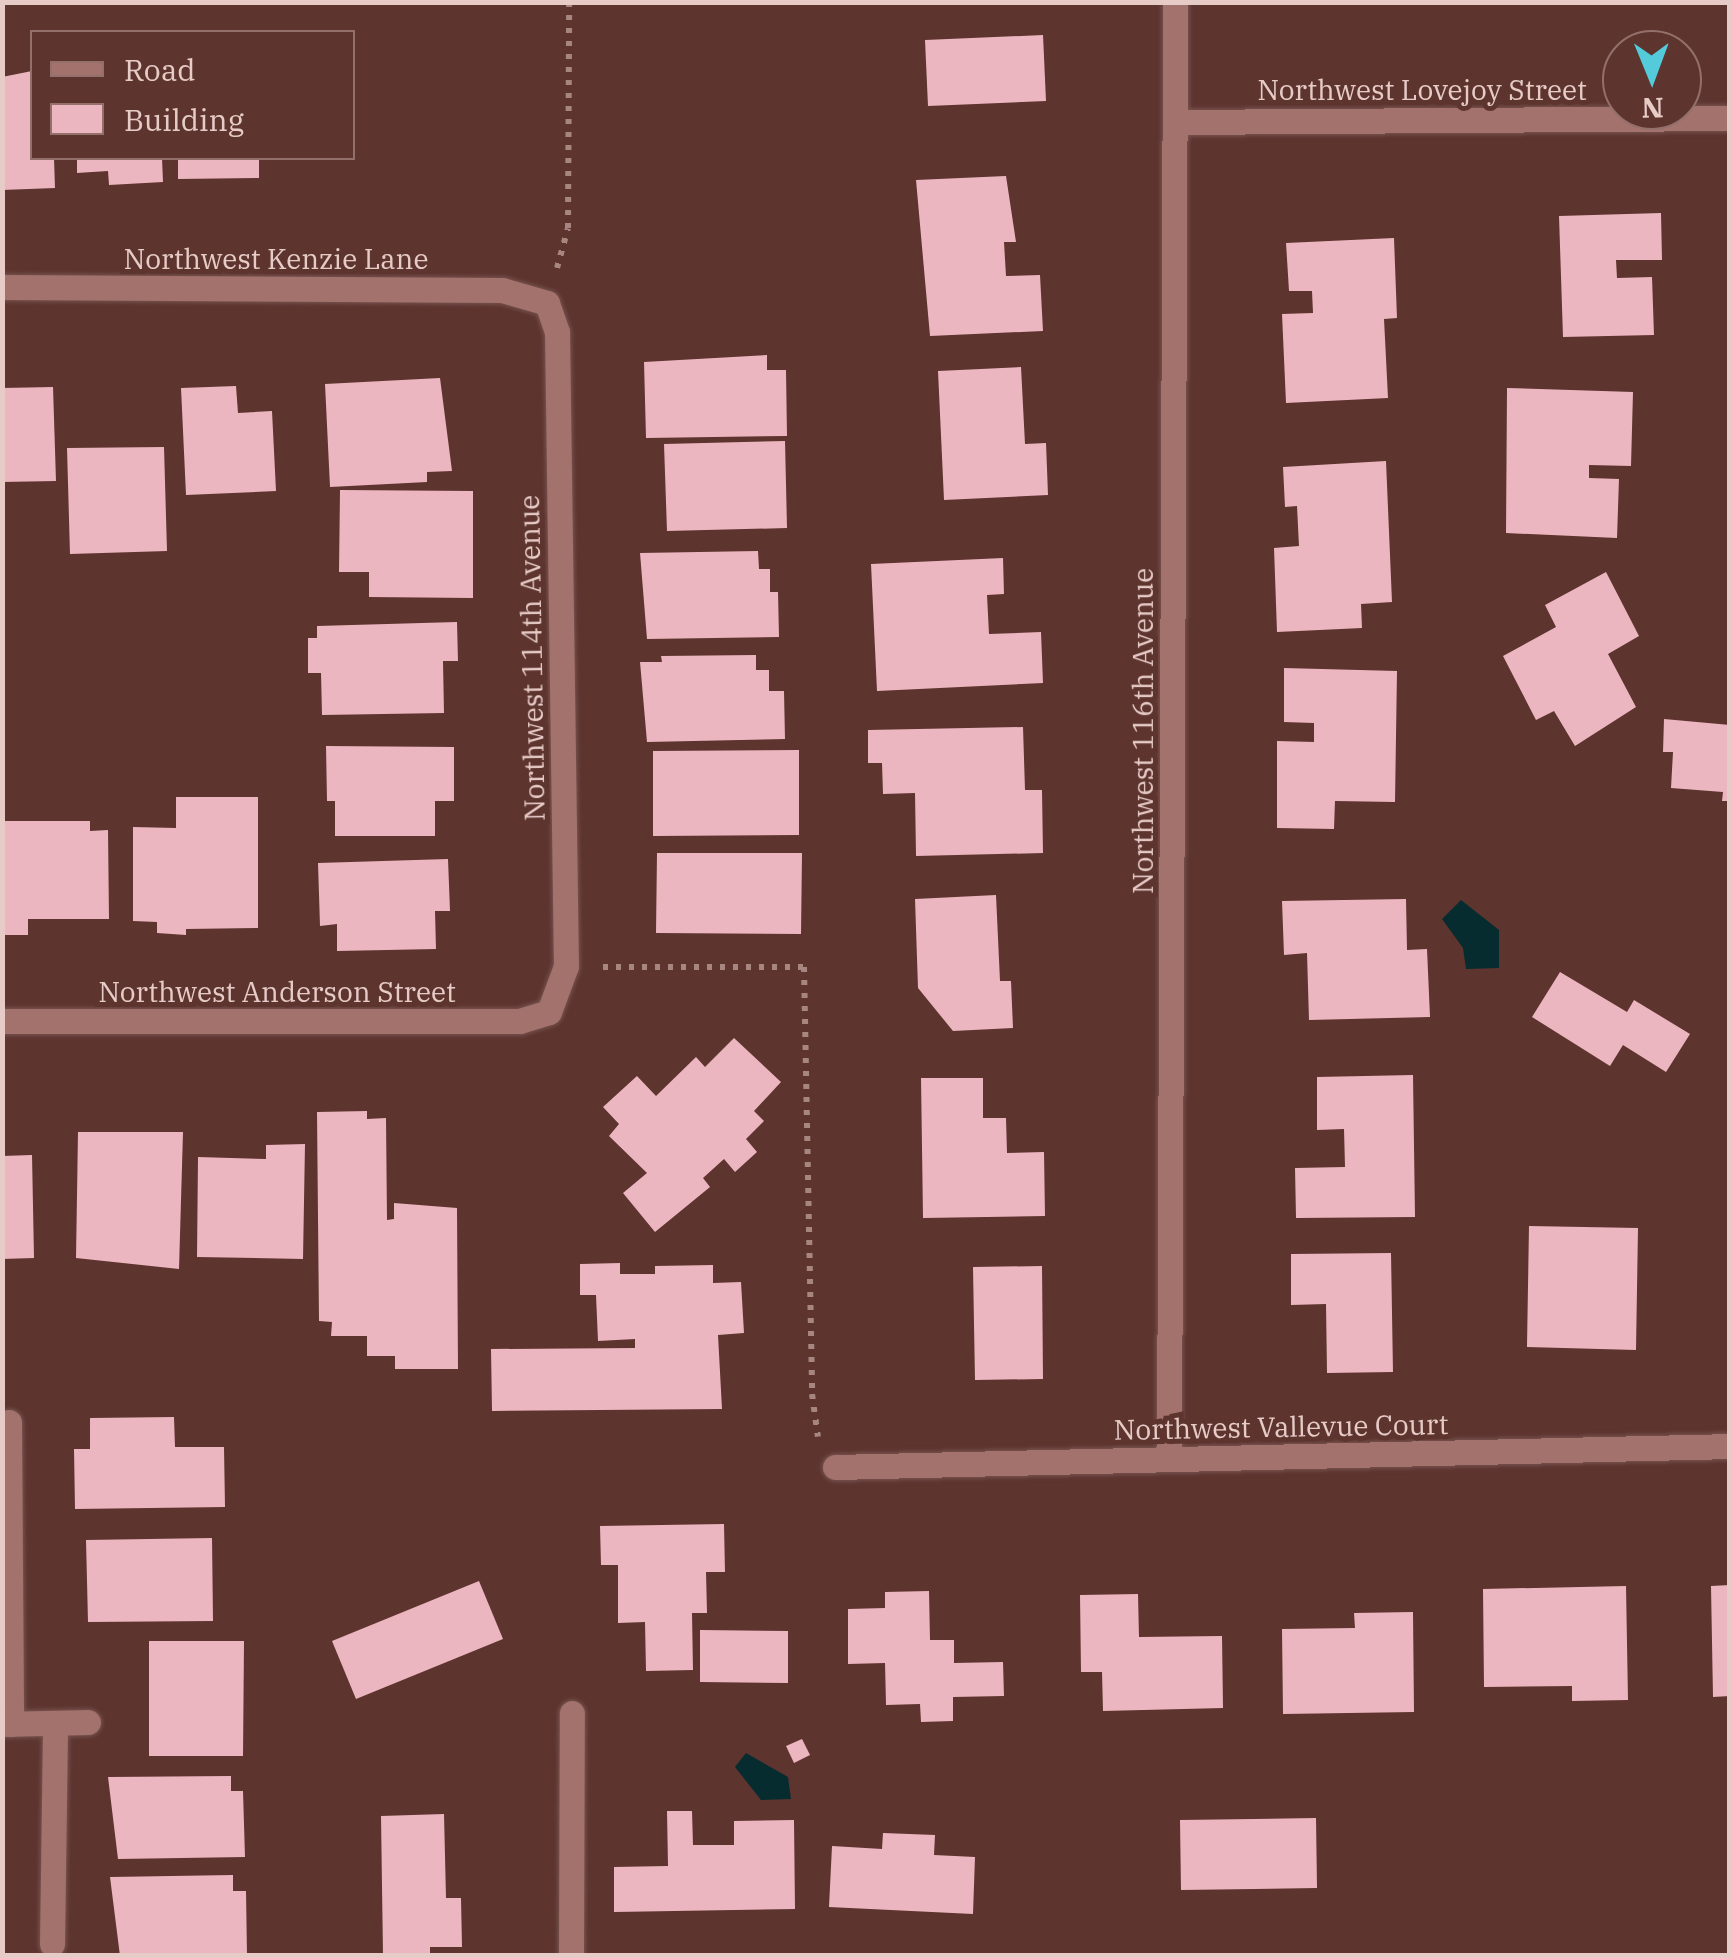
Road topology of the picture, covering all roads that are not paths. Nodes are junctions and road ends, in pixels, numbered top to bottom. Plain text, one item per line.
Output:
1 (1175, 2) edge
2 (1730, 118) edge
3 (1176, 122) junction
4 (2, 288) edge
5 (547, 303) joint
6 (549, 1012) joint
7 (2, 1022) edge
8 (9, 1422) dead end
9 (1730, 1446) edge
10 (1169, 1459) junction
11 (835, 1467) road end
12 (572, 1713) dead end
13 (88, 1722) dead end
14 (55, 1723) junction
15 (7, 1724) edge
16 (52, 1944) dead end
17 (571, 1956) edge

1 - 3 street, Northwest 116th Avenue
2 - 3 street, Northwest Lovejoy Street
3 - 10 street, Northwest 116th Avenue
4 - 5 street, Northwest Kenzie Lane
5 - 6 street, Northwest 114th Avenue
6 - 7 street, Northwest Anderson Street
8 - 15 street
9 - 10 street, Northwest Vallevue Court
10 - 11 street, Northwest Vallevue Court
12 - 17 street
13 - 14 street
14 - 15 street
14 - 16 street

